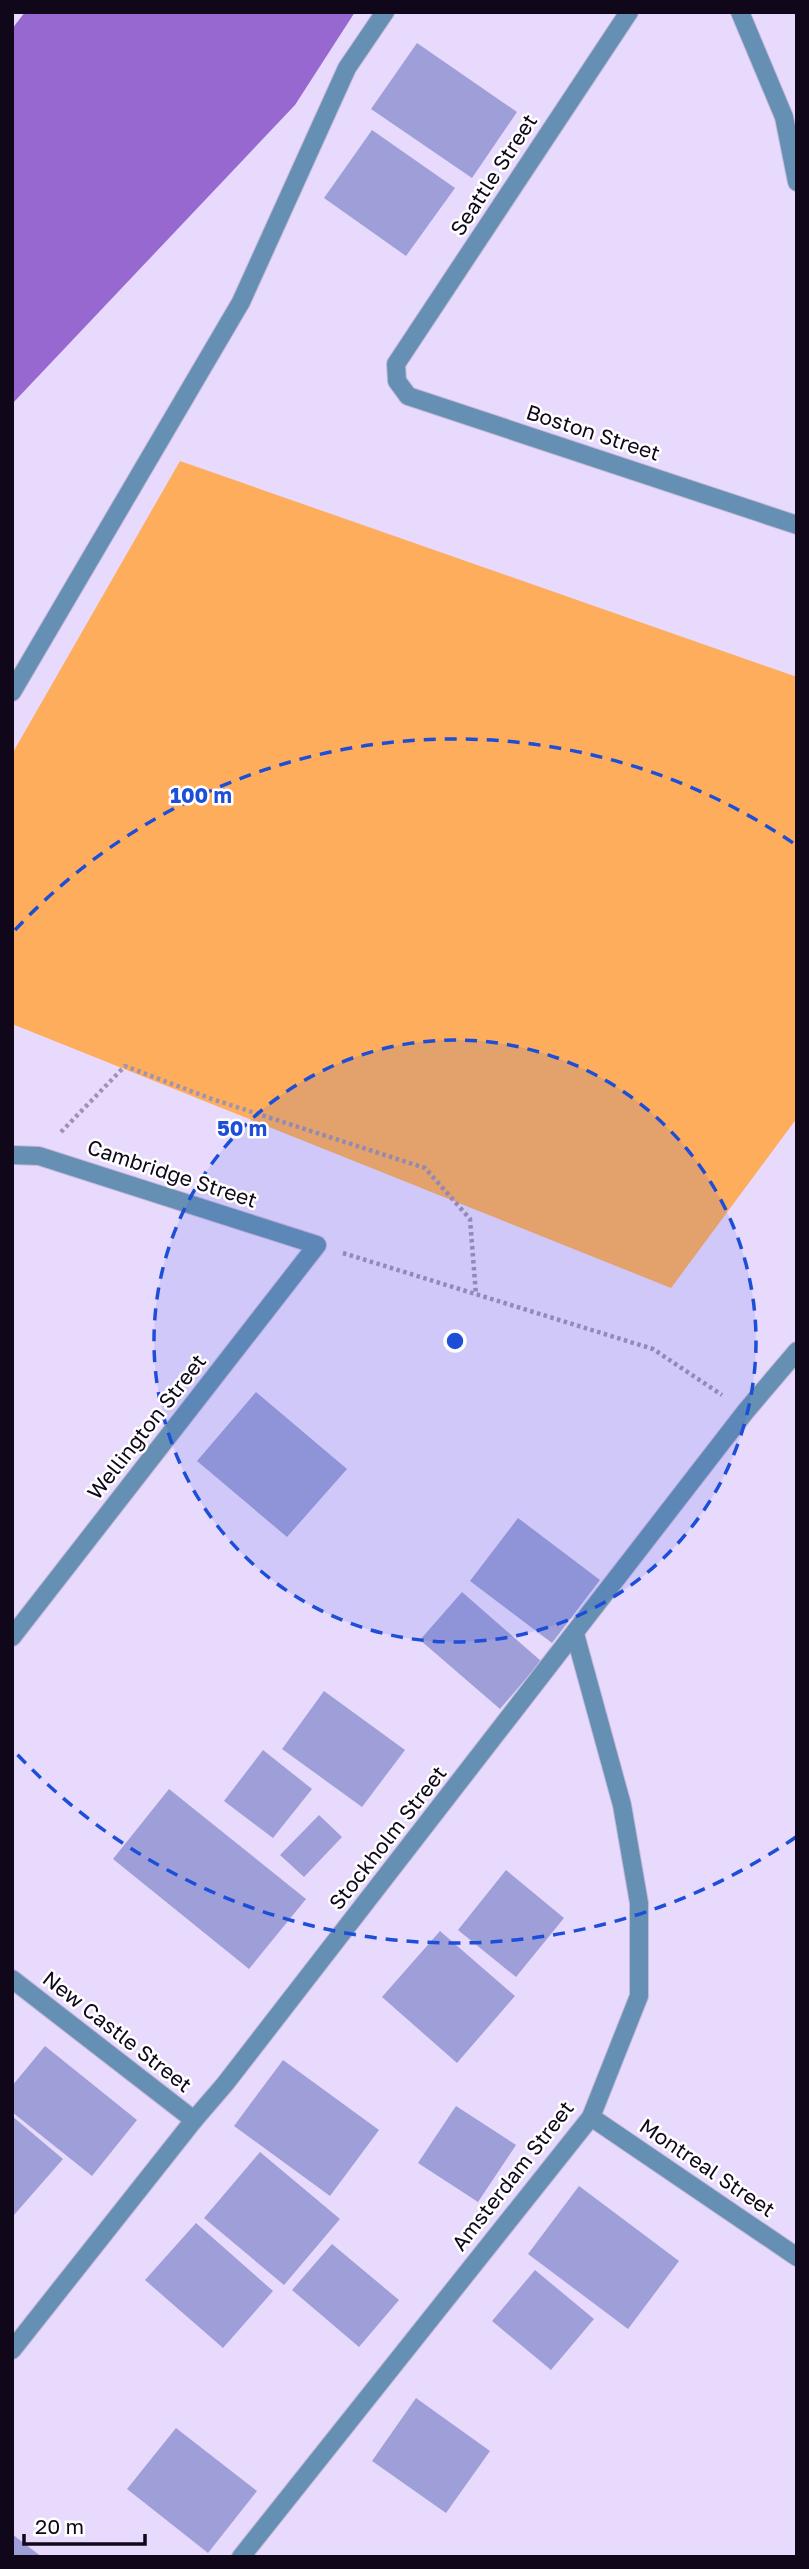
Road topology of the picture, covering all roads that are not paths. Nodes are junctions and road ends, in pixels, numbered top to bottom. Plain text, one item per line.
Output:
1 (385, 12) edge
2 (629, 12) edge
3 (740, 12) edge
4 (797, 182) edge
5 (397, 364) joint
6 (797, 525) edge
7 (12, 692) edge
8 (12, 1155) edge
9 (317, 1245) joint
10 (797, 1351) edge
11 (575, 1634) junction
12 (12, 1637) edge
13 (12, 1979) edge
14 (591, 2117) junction
15 (194, 2120) junction
16 (797, 2257) edge
17 (12, 2350) edge
18 (241, 2557) edge

1 - 7 street
2 - 5 street, Seattle Street
3 - 4 street
5 - 6 street, Boston Street
8 - 9 street, Cambridge Street
9 - 12 street, Wellington Street
10 - 11 street, Stockholm Street
11 - 14 street, Amsterdam Street
11 - 15 street, Stockholm Street
13 - 15 street, New Castle Street
14 - 16 street, Montreal Street
14 - 18 street, Amsterdam Street
15 - 17 street, Stockholm Street

